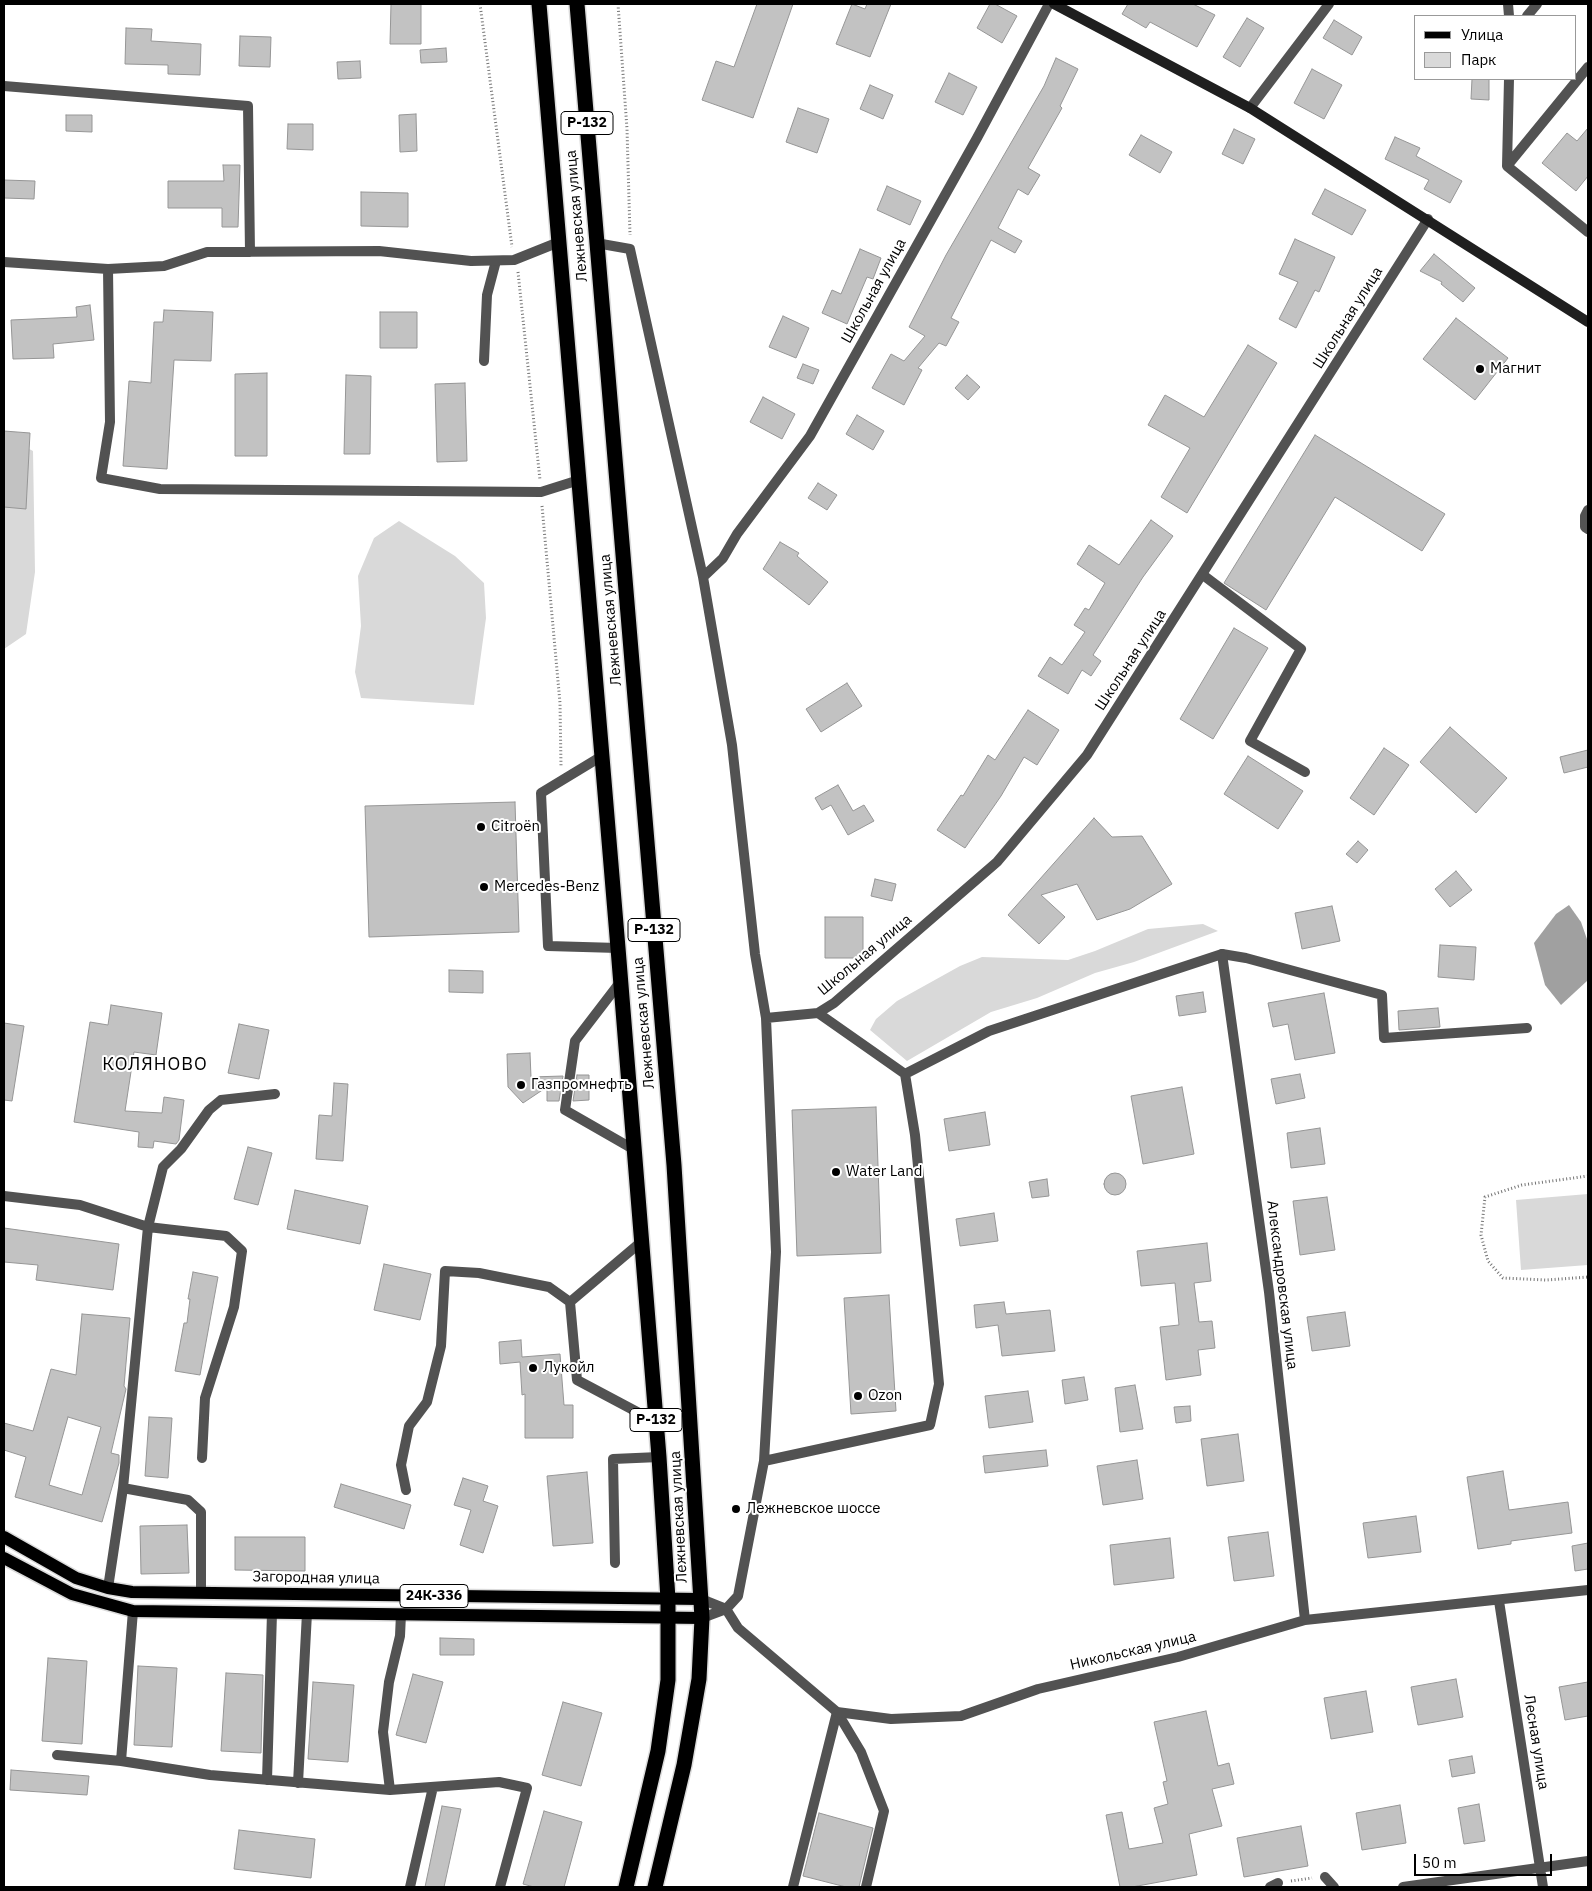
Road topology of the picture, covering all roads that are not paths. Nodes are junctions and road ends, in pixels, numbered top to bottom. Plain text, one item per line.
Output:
1 (538, 4) edge
2 (577, 4) edge
3 (1048, 4) edge
4 (1054, 4) edge
5 (1329, 4) edge
6 (1537, 4) edge
7 (1528, 15) edge
8 (1588, 67) edge
9 (1508, 80) edge
10 (4, 86) edge
11 (1248, 107) junction
12 (1508, 166) junction
13 (1428, 219) junction
14 (1588, 232) edge
15 (559, 242) junction
16 (596, 243) junction
17 (250, 252) junction
18 (496, 261) junction
19 (4, 262) edge
20 (108, 269) junction
21 (1588, 322) edge
22 (484, 361) dead end
23 (579, 480) junction
24 (1588, 510) edge
25 (1588, 529) edge
26 (1204, 575) junction
27 (703, 577) junction
28 (602, 756) junction
29 (1305, 772) dead end
30 (618, 948) junction
31 (1222, 954) junction
32 (621, 981) junction
33 (818, 1013) junction
34 (766, 1018) junction
35 (1527, 1028) dead end
36 (905, 1074) junction
37 (275, 1094) dead end
38 (633, 1149) junction
39 (4, 1196) edge
40 (148, 1227) junction
41 (642, 1242) junction
42 (570, 1302) junction
43 (656, 1422) junction
44 (659, 1457) junction
45 (202, 1458) dead end
46 (764, 1461) junction
47 (123, 1488) junction
48 (406, 1490) dead end
49 (4, 1537) edge
50 (4, 1558) edge
51 (615, 1562) dead end
52 (108, 1588) junction
53 (1588, 1590) edge
54 (201, 1593) junction
55 (668, 1599) junction
56 (701, 1599) junction
57 (1499, 1601) junction
58 (726, 1609) junction
59 (133, 1610) junction
60 (272, 1613) junction
61 (307, 1613) junction
62 (401, 1614) junction
63 (668, 1618) junction
64 (702, 1618) junction
65 (1305, 1620) junction
66 (837, 1712) junction
67 (56, 1755) dead end
68 (121, 1761) junction
69 (267, 1780) junction
70 (298, 1784) junction
71 (433, 1787) junction
72 (390, 1790) junction
73 (1588, 1861) edge
74 (1540, 1868) junction
75 (1325, 1877) road end
76 (410, 1887) edge
77 (500, 1887) edge
78 (626, 1887) edge
79 (655, 1887) edge
80 (793, 1887) edge
81 (866, 1887) edge
82 (1334, 1887) edge
83 (1403, 1887) edge
84 (1543, 1887) edge

1 - 15 highway, Лежневская улица / Р-132
2 - 16 highway, Лежневская улица / Р-132
3 - 27 street, Школьная улица
4 - 11 street
5 - 11 street
6 - 7 street
8 - 12 street
9 - 12 street
10 - 17 street
11 - 13 street
12 - 14 street
13 - 21 street
13 - 26 street, Школьная улица
15 - 18 street
15 - 23 highway, Лежневская улица / Р-132
16 - 27 street
16 - 56 highway, Лежневская улица / Р-132
17 - 18 street
17 - 20 street
18 - 22 street
19 - 20 street
20 - 23 street
23 - 28 highway, Лежневская улица / Р-132
24 - 25 street
26 - 29 street
26 - 33 street, Школьная улица
27 - 34 street
28 - 30 highway, Лежневская улица / Р-132
28 - 30 street
30 - 32 highway, Лежневская улица / Р-132
31 - 35 street
31 - 36 street
31 - 65 street, Александровская улица
32 - 38 highway, Лежневская улица / Р-132
32 - 38 street
33 - 34 street, Школьная улица
33 - 36 street
34 - 46 street
36 - 46 street
37 - 40 street
38 - 41 highway, Лежневская улица / Р-132
39 - 40 street
40 - 45 street
40 - 47 street
41 - 42 street
41 - 43 highway, Лежневская улица / Р-132
42 - 43 street
42 - 48 street
43 - 44 highway, Лежневская улица / Р-132
44 - 51 street
44 - 55 highway, Лежневская улица / Р-132
46 - 58 street
47 - 52 street
47 - 54 street
49 - 52 main road, Загородная улица / 24К-336
50 - 59 main road, 24К-336
52 - 54 main road, Загородная улица / 24К-336
53 - 57 street, Никольская улица
54 - 55 main road, Загородная улица / 24К-336
55 - 56 main road, Загородная улица / 24К-336
55 - 63 highway, Лежневская улица / Р-132
56 - 58 street
56 - 64 highway, Лежневская улица / Р-132
57 - 65 street, Никольская улица
57 - 74 street, Лесная улица
58 - 64 street
58 - 66 street
59 - 60 main road, 24К-336
59 - 68 street
60 - 61 main road, 24К-336
60 - 69 street
61 - 62 main road, 24К-336
61 - 70 street
62 - 63 main road, 24К-336
62 - 72 street
63 - 64 main road, 24К-336
63 - 78 highway, Лежневская улица / Р-132
64 - 79 highway, Лежневская улица / Р-132
65 - 66 street, Никольская улица
66 - 80 street
66 - 81 street
67 - 68 street
68 - 69 street
69 - 70 street
70 - 72 street
71 - 72 street
71 - 76 street
71 - 77 street
73 - 74 street
74 - 83 street
74 - 84 street, Лесная улица
75 - 82 street

